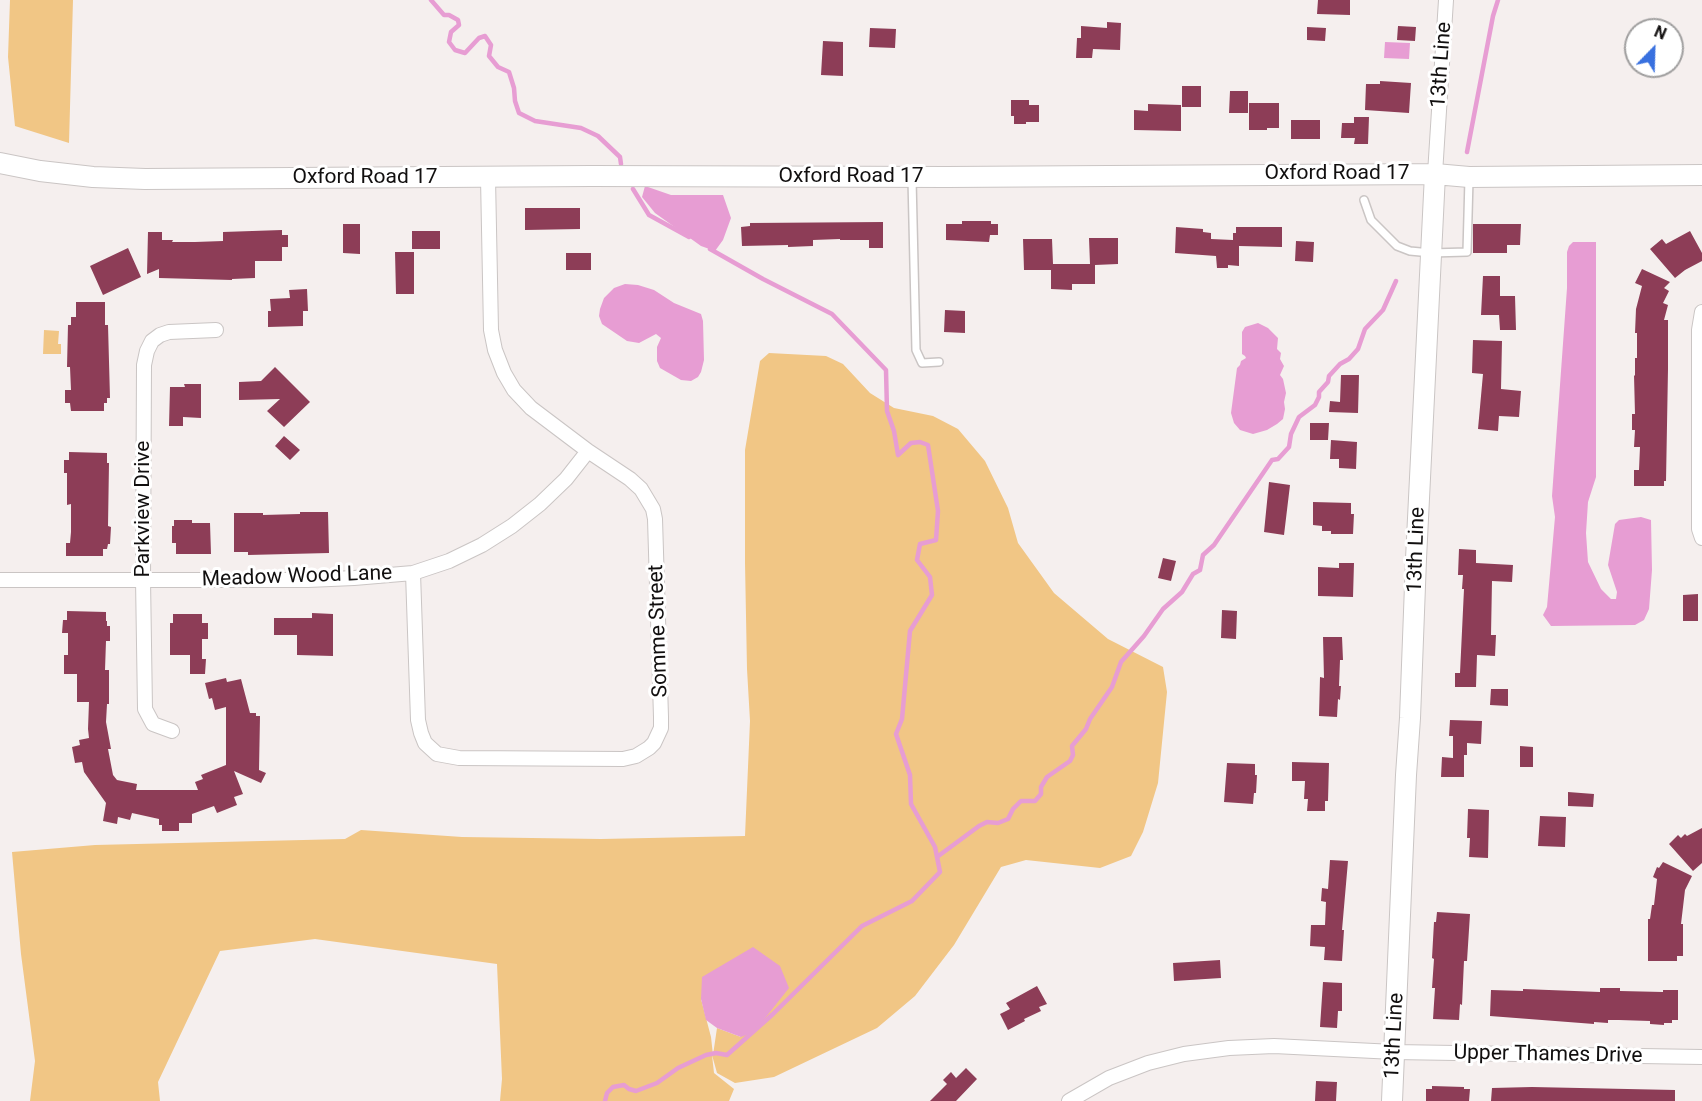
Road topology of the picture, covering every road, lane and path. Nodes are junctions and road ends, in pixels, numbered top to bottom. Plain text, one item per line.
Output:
1 (1446, 0) edge
2 (0, 163) edge
3 (1435, 174) junction
4 (1702, 175) edge
5 (912, 177) junction
6 (1469, 177) junction
7 (488, 178) junction
8 (1364, 201) dead end
9 (1431, 253) junction
10 (1702, 312) edge
11 (216, 330) dead end
12 (939, 362) dead end
13 (588, 451) junction
14 (1702, 538) edge
15 (413, 573) junction
16 (143, 579) junction
17 (0, 580) edge
18 (172, 731) dead end
19 (1394, 1052) junction
20 (1702, 1057) edge
21 (1069, 1101) edge
22 (1392, 1101) edge

1 - 3 street, 13th Line
2 - 7 main road, Oxford Road 17
3 - 5 main road, Oxford Road 17
3 - 6 main road, Oxford Road 17
3 - 9 main road, 13th Line
4 - 6 main road, Oxford Road 17
5 - 7 main road, Oxford Road 17
5 - 12 lane
6 - 9 lane
7 - 13 street, Somme Street
8 - 9 lane
9 - 19 main road, 13th Line
10 - 14 street
11 - 16 street, Parkview Drive
13 - 15 street, Meadow Wood Lane
13 - 15 street, Somme Street
15 - 16 street, Meadow Wood Lane
16 - 17 street, Meadow Wood Lane
16 - 18 street, Parkview Drive
19 - 20 street, Upper Thames Drive
19 - 21 street, Upper Thames Drive
19 - 22 main road, 13th Line

